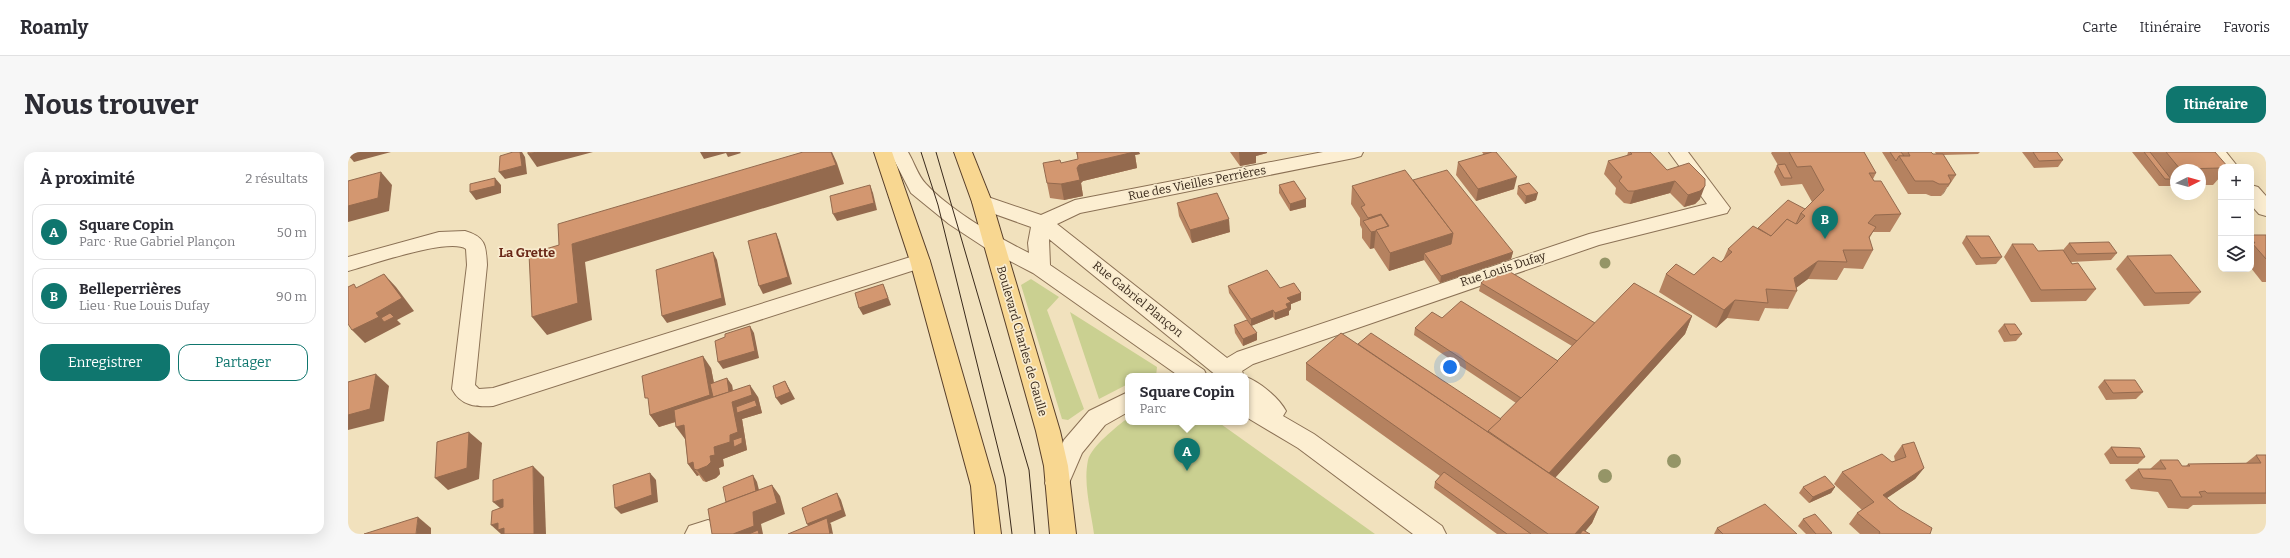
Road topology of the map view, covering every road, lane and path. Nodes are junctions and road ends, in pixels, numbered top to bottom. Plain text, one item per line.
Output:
1 (883, 152) edge
2 (899, 152) edge
3 (963, 152) edge
4 (1354, 152) edge
5 (1678, 152) edge
6 (2215, 152) edge
7 (2225, 164) edge
8 (2254, 195) edge
9 (982, 202) junction
10 (2266, 209) edge
11 (1042, 223) junction
12 (994, 244) junction
13 (920, 261) junction
14 (348, 264) edge
15 (1040, 268) junction
16 (1187, 339) junction
17 (1190, 373) edge
18 (1193, 373) edge
19 (1230, 373) edge
20 (1249, 389) edge
21 (1125, 403) edge
22 (1249, 408) edge
23 (1306, 441) junction
24 (1057, 483) junction
25 (698, 534) edge
26 (708, 534) edge
27 (988, 534) edge
28 (1063, 534) edge
29 (1433, 534) edge

1 - 13 main road
2 - 12 street
3 - 9 main road, Boulevard Charles de Gaulle
4 - 11 street, Rue des Vieilles Perrières
5 - 19 street, Rue Louis Dufay
6 - 7 street
8 - 10 street
9 - 11 street, Rue Gabriel Plançon
9 - 12 main road, Boulevard Charles de Gaulle
11 - 15 street
11 - 16 street, Rue Gabriel Plançon
12 - 15 street
12 - 24 main road, Boulevard Charles de Gaulle
13 - 14 street
13 - 27 main road
15 - 17 street
16 - 18 street
16 - 19 street, Rue Gabriel Plançon
20 - 23 street
21 - 24 street
22 - 23 street
23 - 29 street
24 - 28 main road, Boulevard Charles de Gaulle
25 - 26 street

